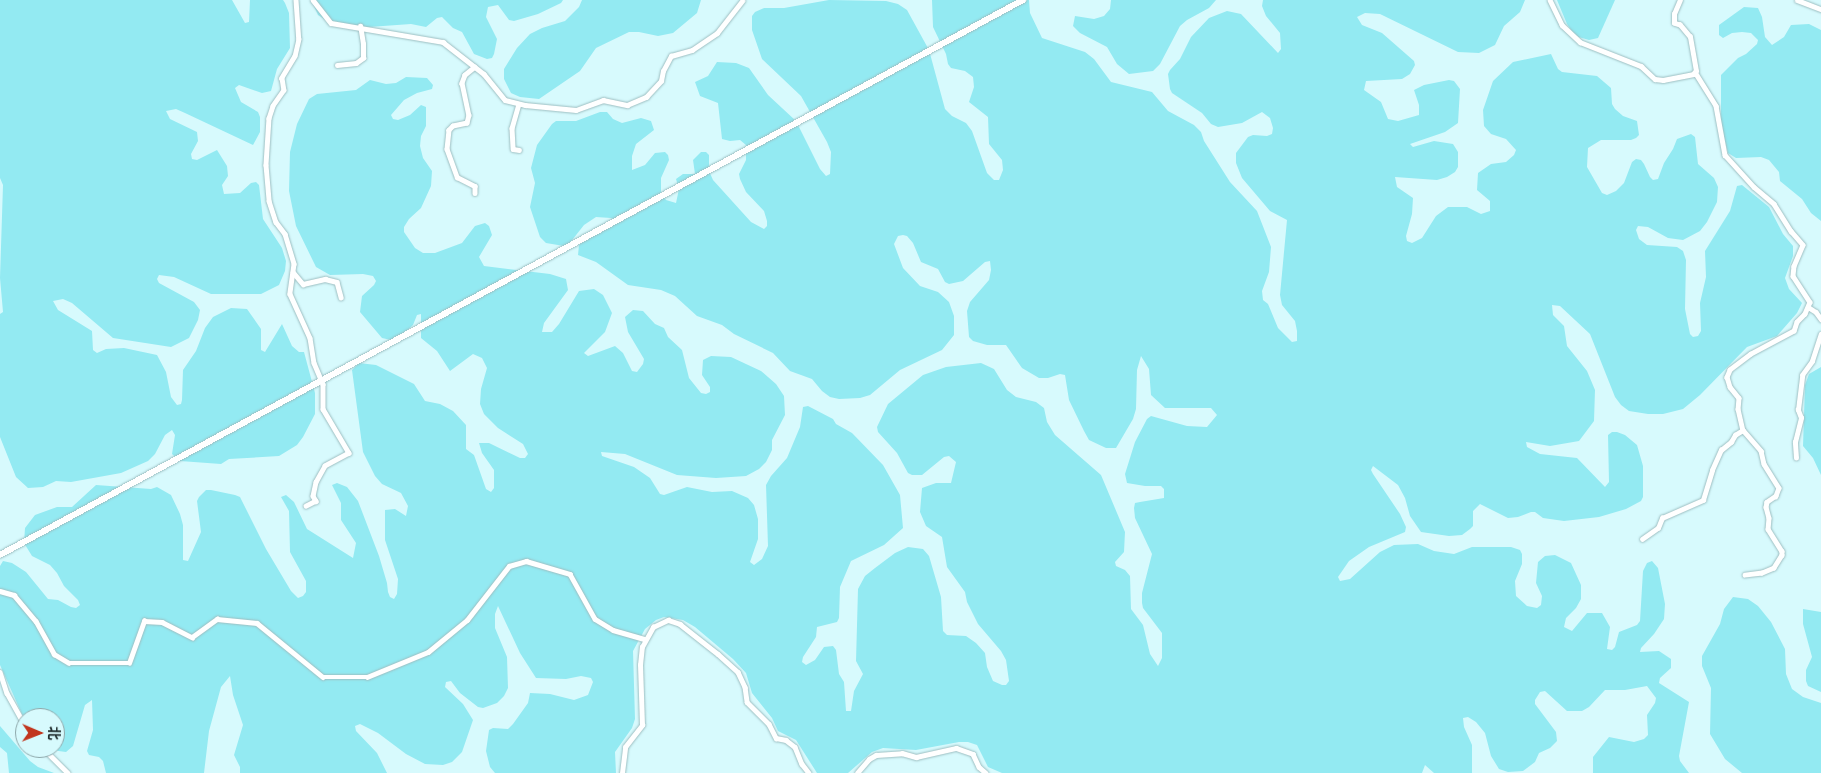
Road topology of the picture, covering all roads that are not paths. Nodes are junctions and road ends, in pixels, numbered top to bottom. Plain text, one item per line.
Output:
1 (296, 0) edge
2 (312, 0) edge
3 (1023, 0) edge
4 (1550, 0) edge
5 (1680, 0) edge
6 (1797, 0) edge
7 (742, 1) edge
8 (1821, 8) edge
9 (360, 26) junction
10 (337, 65) dead end
11 (475, 67) junction
12 (1695, 72) junction
13 (519, 104) junction
14 (519, 150) dead end
15 (475, 193) dead end
16 (293, 272) junction
17 (341, 297) dead end
18 (1808, 307) junction
19 (1821, 319) edge
20 (1821, 334) edge
21 (321, 380) junction
22 (1744, 430) junction
23 (1796, 458) dead end
24 (306, 506) dead end
25 (1642, 539) dead end
26 (0, 555) edge
27 (1745, 575) dead end
28 (0, 591) edge
29 (646, 639) junction
30 (0, 672) edge
31 (15, 708) edge
32 (53, 758) edge
33 (68, 773) edge
34 (622, 773) edge
35 (809, 773) edge
36 (856, 773) edge
37 (986, 773) edge

1 - 16 street
2 - 9 street
3 - 21 street
4 - 12 street
5 - 12 street
6 - 8 street
7 - 13 street
9 - 10 street
9 - 11 street
11 - 13 street
11 - 15 street
12 - 18 street
13 - 14 street
16 - 17 street
16 - 21 street
18 - 19 street
18 - 22 street
20 - 23 street
21 - 24 street
21 - 26 street
22 - 25 street
22 - 27 street
28 - 29 street
29 - 34 street
29 - 35 street
30 - 31 street
32 - 33 street
36 - 37 street

